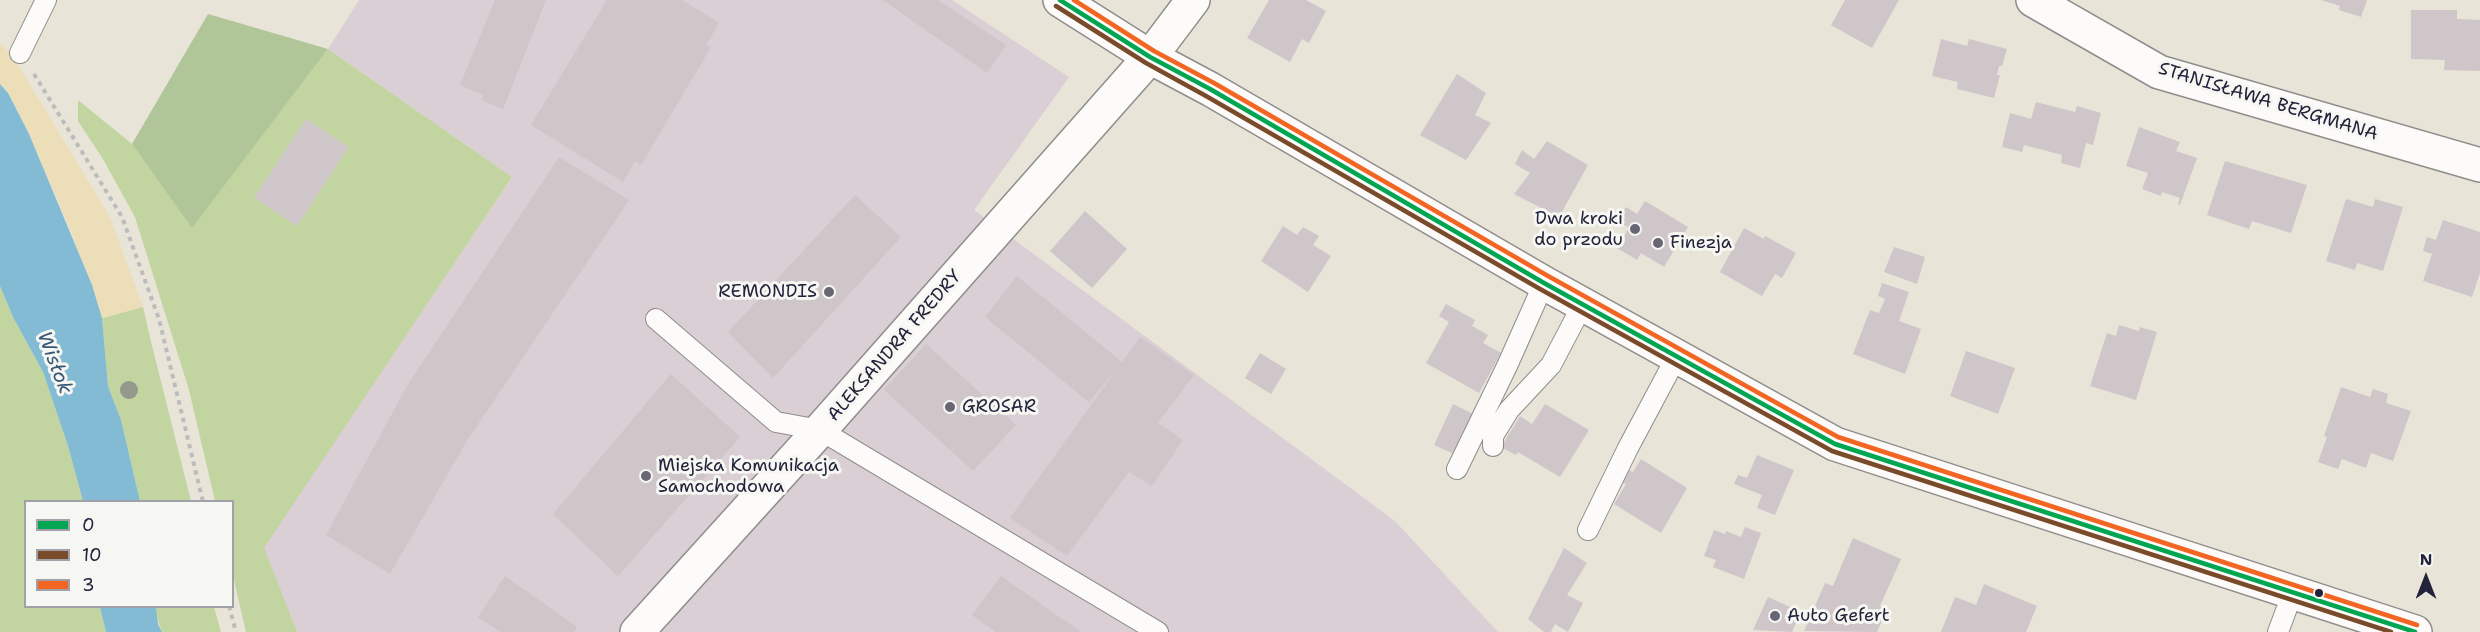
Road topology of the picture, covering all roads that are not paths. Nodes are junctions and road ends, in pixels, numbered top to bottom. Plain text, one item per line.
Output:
1 (46, 0) edge
2 (1060, 0) edge
3 (1193, 0) edge
4 (2033, 0) edge
5 (20, 53) road end
6 (1150, 57) junction
7 (2480, 165) edge
8 (1544, 283) junction
9 (1583, 304) junction
10 (656, 319) dead end
11 (1677, 356) junction
12 (820, 430) junction
13 (1493, 446) dead end
14 (1457, 469) dead end
15 (1588, 530) dead end
16 (2293, 592) junction
17 (637, 632) edge
18 (1158, 632) edge
19 (2277, 632) edge
20 (2415, 632) edge

1 - 5 lane
2 - 6 street
3 - 6 street, ALEKSANDRA FREDRY
4 - 7 street, STANISŁAWA BERGMANA
6 - 8 street
6 - 12 street, ALEKSANDRA FREDRY
8 - 9 street
8 - 14 lane
9 - 11 street
9 - 13 lane
10 - 12 lane
11 - 15 lane
11 - 16 street
12 - 17 street, ALEKSANDRA FREDRY
12 - 18 lane
16 - 19 lane
16 - 20 street

